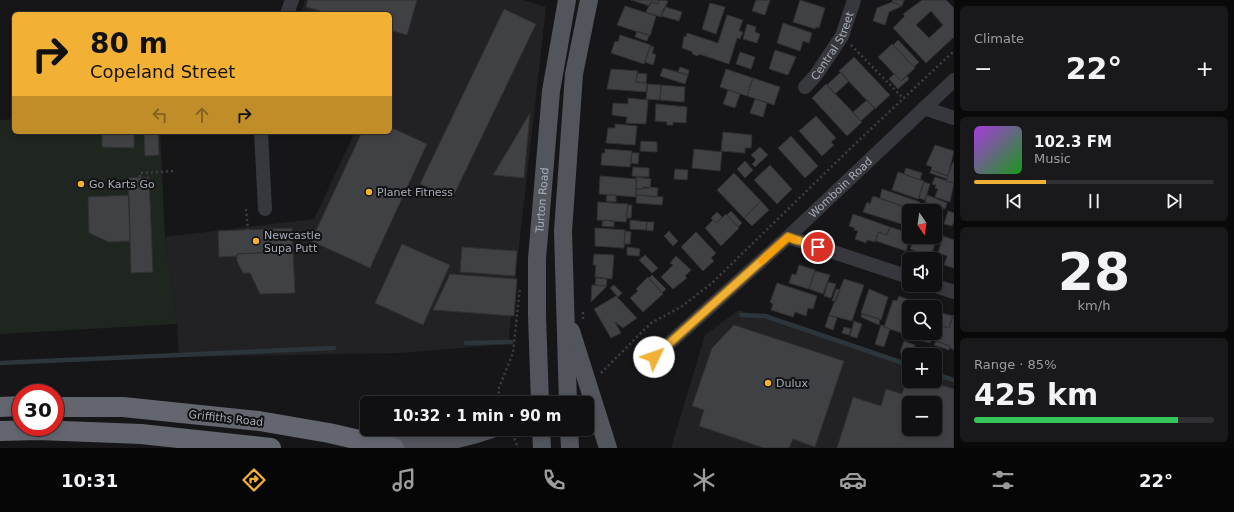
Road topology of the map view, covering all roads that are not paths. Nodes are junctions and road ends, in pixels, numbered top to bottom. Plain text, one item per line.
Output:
1 (292, 0) edge
2 (567, 0) edge
3 (589, 0) edge
4 (854, 0) edge
5 (288, 12) edge
6 (954, 80) edge
7 (805, 87) dead end
8 (924, 108) junction
9 (954, 118) edge
10 (261, 134) edge
11 (265, 209) dead end
12 (788, 237) junction
13 (902, 275) edge
14 (942, 288) edge
15 (954, 292) edge
16 (564, 310) junction
17 (654, 357) dead end
18 (539, 396) edge
19 (568, 396) edge
20 (12, 406) edge
21 (0, 407) edge
22 (64, 407) edge
23 (0, 431) edge
24 (468, 436) edge
25 (541, 436) edge
26 (569, 436) edge
27 (367, 442) junction
28 (271, 448) edge
29 (394, 448) edge
30 (542, 448) edge
31 (570, 448) edge
32 (608, 448) edge

1 - 5 street
2 - 18 main road, Turton Road
3 - 16 main road, Turton Road
4 - 7 street, Central Street
6 - 8 street, Womboin Road
8 - 9 street
8 - 12 street, Womboin Road
10 - 11 street
12 - 13 street
12 - 17 street, Womboin Road
14 - 15 street
16 - 19 main road, Turton Road
16 - 32 main road
20 - 21 highway
22 - 27 highway, Griffiths Road
23 - 28 highway
24 - 27 main road
25 - 30 main road
26 - 31 main road
27 - 29 highway, Griffiths Road

